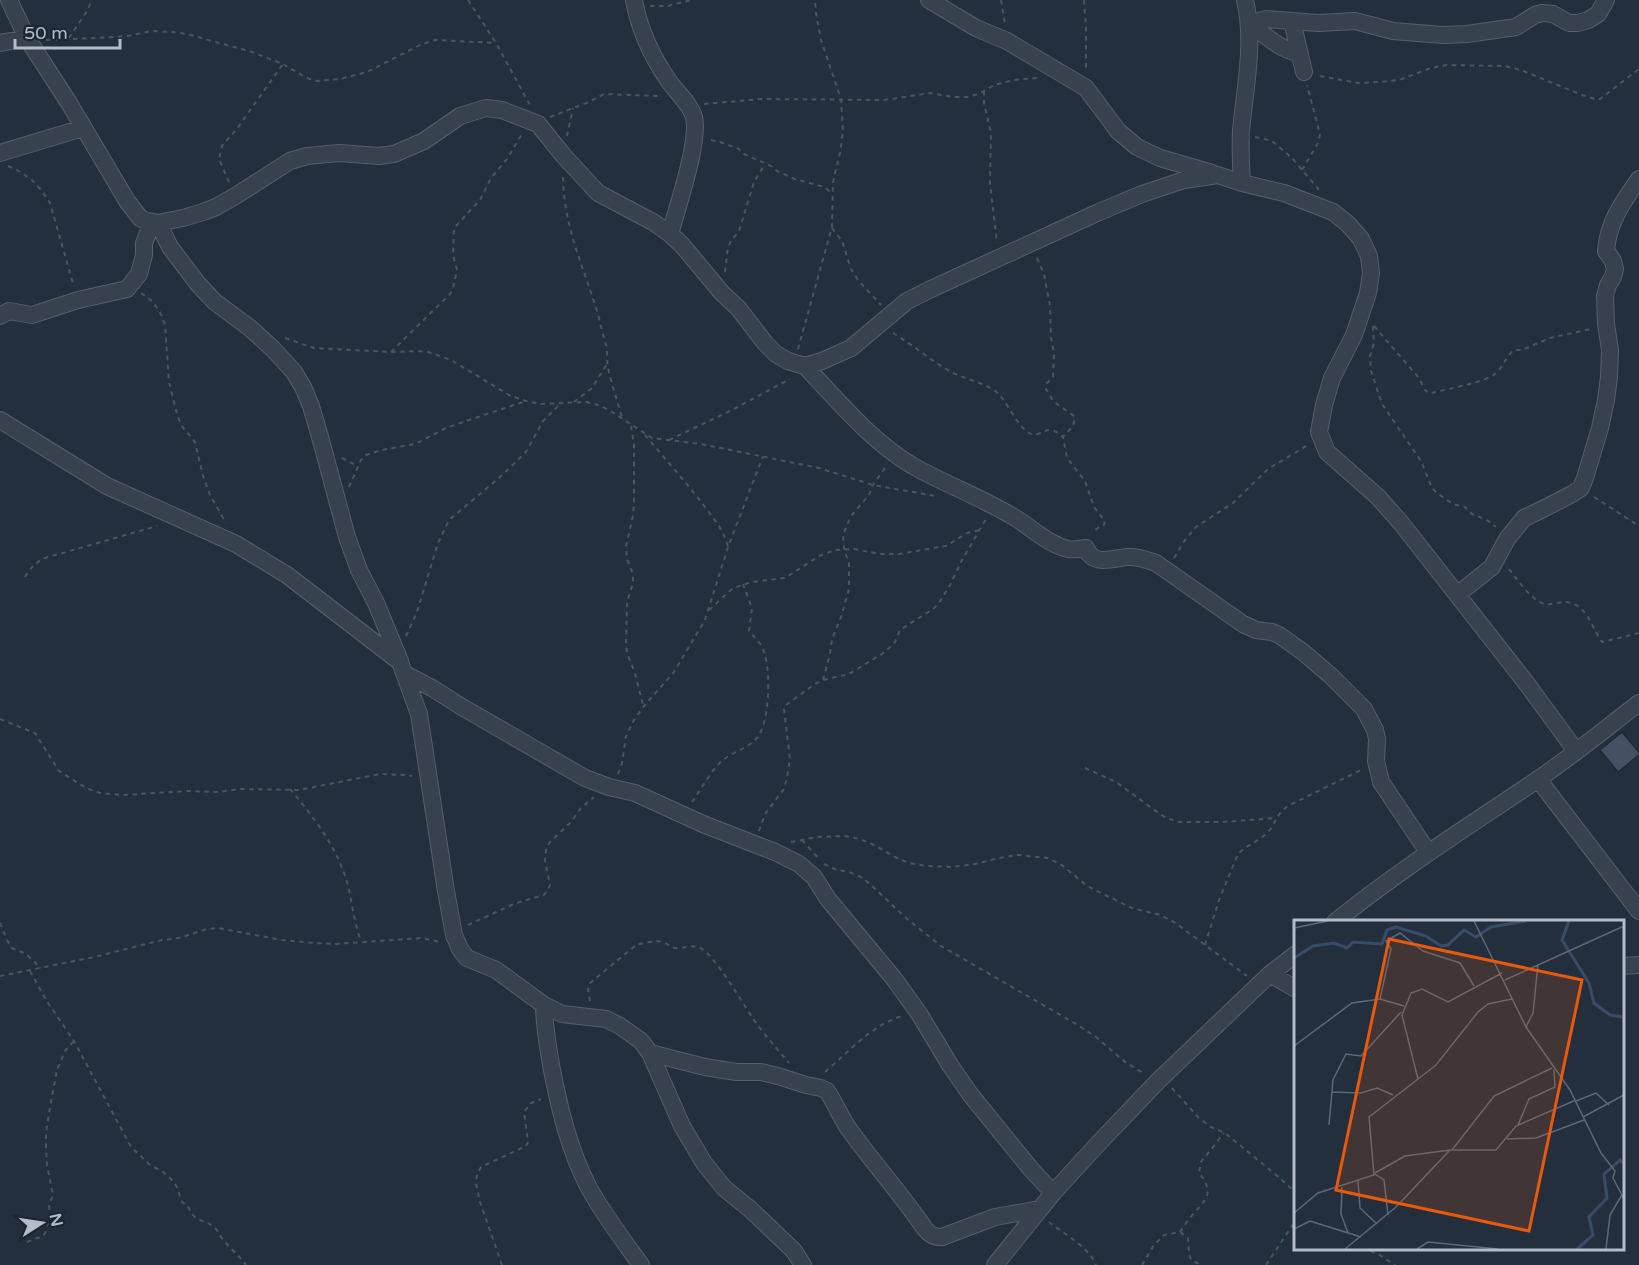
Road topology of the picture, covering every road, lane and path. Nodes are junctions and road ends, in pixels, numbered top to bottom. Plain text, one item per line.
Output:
1 (9, 0) edge
2 (92, 0) edge
3 (468, 0) edge
4 (691, 0) edge
5 (815, 0) edge
6 (929, 0) edge
7 (1002, 0) edge
8 (1084, 0) edge
9 (1245, 0) edge
10 (1606, 0) edge
11 (635, 4) edge
12 (1292, 21) junction
13 (1250, 24) junction
14 (27, 38) junction
15 (69, 39) junction
16 (1007, 41) junction
17 (0, 43) edge
18 (496, 43) junction
19 (1299, 53) junction
20 (283, 64) junction
21 (1639, 69) edge
22 (1304, 72) junction
23 (1042, 78) dead end
24 (1086, 88) junction
25 (984, 91) junction
26 (842, 99) junction
27 (684, 100) junction
28 (573, 108) junction
29 (535, 122) junction
30 (83, 128) junction
31 (695, 128) junction
32 (1241, 133) junction
33 (0, 153) edge
34 (562, 155) junction
35 (0, 163) edge
36 (765, 163) junction
37 (1302, 170) junction
38 (1218, 175) junction
39 (1639, 179) edge
40 (1242, 183) junction
41 (832, 193) junction
42 (228, 200) junction
43 (1333, 212) junction
44 (155, 223) junction
45 (832, 227) junction
46 (670, 234) junction
47 (1032, 244) junction
48 (999, 258) junction
49 (127, 289) junction
50 (722, 293) junction
51 (78, 300) junction
52 (0, 316) edge
53 (884, 322) junction
54 (1608, 332) junction
55 (276, 335) dead end
56 (391, 352) junction
57 (608, 364) junction
58 (803, 366) junction
59 (526, 401) junction
60 (574, 402) junction
61 (561, 403) junction
62 (0, 420) edge
63 (623, 421) junction
64 (632, 426) junction
65 (643, 432) junction
66 (1063, 437) junction
67 (1321, 439) junction
68 (669, 440) junction
69 (892, 451) junction
70 (763, 456) junction
71 (873, 485) junction
72 (1581, 488) junction
73 (944, 498) dead end
74 (338, 505) junction
75 (1013, 516) junction
76 (182, 518) junction
77 (1639, 526) edge
78 (981, 530) junction
79 (236, 544) junction
80 (1504, 546) junction
81 (728, 547) junction
82 (844, 548) junction
83 (1086, 548) junction
84 (1167, 570) junction
85 (25, 577) dead end
86 (743, 584) junction
87 (1458, 594) junction
88 (709, 610) junction
89 (1639, 633) edge
90 (400, 662) junction
91 (823, 680) junction
92 (1639, 703) edge
93 (644, 706) junction
94 (0, 719) edge
95 (1576, 751) junction
96 (1376, 761) junction
97 (1085, 768) dead end
98 (1538, 779) junction
99 (429, 781) junction
100 (611, 787) junction
101 (290, 789) junction
102 (684, 814) junction
103 (1275, 818) junction
104 (802, 840) junction
105 (749, 842) junction
106 (770, 850) junction
107 (1428, 852) junction
108 (1639, 911) edge
109 (1336, 920) edge
110 (0, 923) edge
111 (453, 930) junction
112 (361, 942) junction
113 (1205, 945) junction
114 (460, 949) junction
115 (1294, 956) edge
116 (1639, 965) edge
117 (1624, 966) edge
118 (41, 968) junction
119 (30, 971) junction
120 (0, 976) edge
121 (1265, 980) junction
122 (1294, 988) edge
123 (544, 1005) junction
124 (920, 1015) junction
125 (590, 1016) junction
126 (74, 1041) junction
127 (650, 1053) junction
128 (1160, 1079) junction
129 (803, 1084) junction
130 (556, 1093) junction
131 (1225, 1133) junction
132 (1294, 1191) edge
133 (1053, 1193) junction
134 (1039, 1211) junction
135 (1294, 1223) edge
136 (1180, 1232) junction
137 (27, 1242) dead end
138 (1367, 1250) edge
139 (246, 1265) edge
140 (502, 1265) edge
141 (641, 1265) edge
142 (803, 1265) edge
143 (996, 1265) edge
144 (1096, 1265) edge
145 (1142, 1265) edge
146 (1201, 1265) edge
147 (1266, 1265) edge
148 (1395, 1265) edge

1 - 14 street
2 - 15 path
3 - 18 path
4 - 11 path
5 - 26 path
6 - 16 street
7 - 16 path
8 - 24 path
9 - 13 street
10 - 12 street
11 - 27 street
12 - 13 street
12 - 19 street
13 - 19 street
13 - 32 street
14 - 15 path
14 - 17 street
14 - 30 street
15 - 20 path
16 - 24 street
18 - 20 path
18 - 29 path
19 - 22 street
20 - 42 path
21 - 22 path
22 - 37 path
23 - 25 path
24 - 38 street
25 - 26 path
25 - 48 path
26 - 27 path
26 - 41 path
27 - 28 path
27 - 31 street
28 - 29 path
28 - 34 path
29 - 34 street
29 - 42 street
29 - 56 path
30 - 33 street
30 - 44 street
31 - 36 path
31 - 46 street
32 - 37 path
32 - 40 street
34 - 46 street
34 - 57 path
35 - 51 path
36 - 41 path
36 - 50 path
37 - 43 path
38 - 40 street
38 - 47 street
39 - 54 street
40 - 43 street
41 - 45 path
42 - 44 street
43 - 67 street
44 - 49 street
44 - 74 street
45 - 53 path
45 - 58 path
46 - 50 street
47 - 48 street
47 - 66 path
48 - 53 street
49 - 51 street
49 - 79 path
50 - 58 street
51 - 52 street
53 - 58 street
53 - 66 path
54 - 72 street
54 - 80 path
55 - 56 path
56 - 59 path
57 - 60 path
57 - 63 path
58 - 68 path
58 - 69 street
59 - 61 path
59 - 74 path
60 - 61 path
60 - 63 path
61 - 90 path
62 - 76 street
63 - 64 path
64 - 65 path
64 - 93 path
65 - 68 path
65 - 81 path
66 - 83 path
67 - 84 path
67 - 87 street
68 - 70 path
69 - 71 path
69 - 75 street
70 - 71 path
70 - 81 path
71 - 73 path
71 - 82 path
72 - 77 path
72 - 80 street
74 - 90 street
75 - 78 path
75 - 83 street
76 - 79 street
76 - 85 path
78 - 82 path
78 - 91 path
79 - 90 street
80 - 87 street
80 - 89 path
81 - 88 path
82 - 86 path
82 - 91 path
83 - 84 street
84 - 96 street
86 - 88 path
86 - 102 path
87 - 95 street
88 - 93 path
90 - 99 street
90 - 100 street
91 - 105 path
92 - 95 street
93 - 100 path
94 - 101 path
95 - 98 street
96 - 103 path
96 - 107 street
97 - 103 path
98 - 107 street
98 - 108 street
99 - 101 path
99 - 111 street
100 - 102 street
100 - 111 path
101 - 112 path
102 - 105 street
103 - 113 path
104 - 106 path
104 - 113 path
104 - 128 path
105 - 106 street
106 - 124 street
107 - 109 street
110 - 118 path
111 - 114 street
112 - 114 path
112 - 118 path
113 - 121 path
114 - 123 street
115 - 121 street
116 - 117 street
118 - 119 path
119 - 120 path
119 - 126 path
121 - 122 street
121 - 128 street
123 - 125 street
123 - 130 street
124 - 129 path
124 - 133 street
125 - 127 street
125 - 129 path
126 - 137 path
126 - 139 path
127 - 129 street
127 - 142 street
128 - 131 path
128 - 133 street
129 - 134 street
130 - 140 path
130 - 141 street
131 - 132 path
131 - 136 path
133 - 134 street
134 - 143 street
134 - 144 path
135 - 147 path
136 - 145 path
136 - 146 path
138 - 148 path

